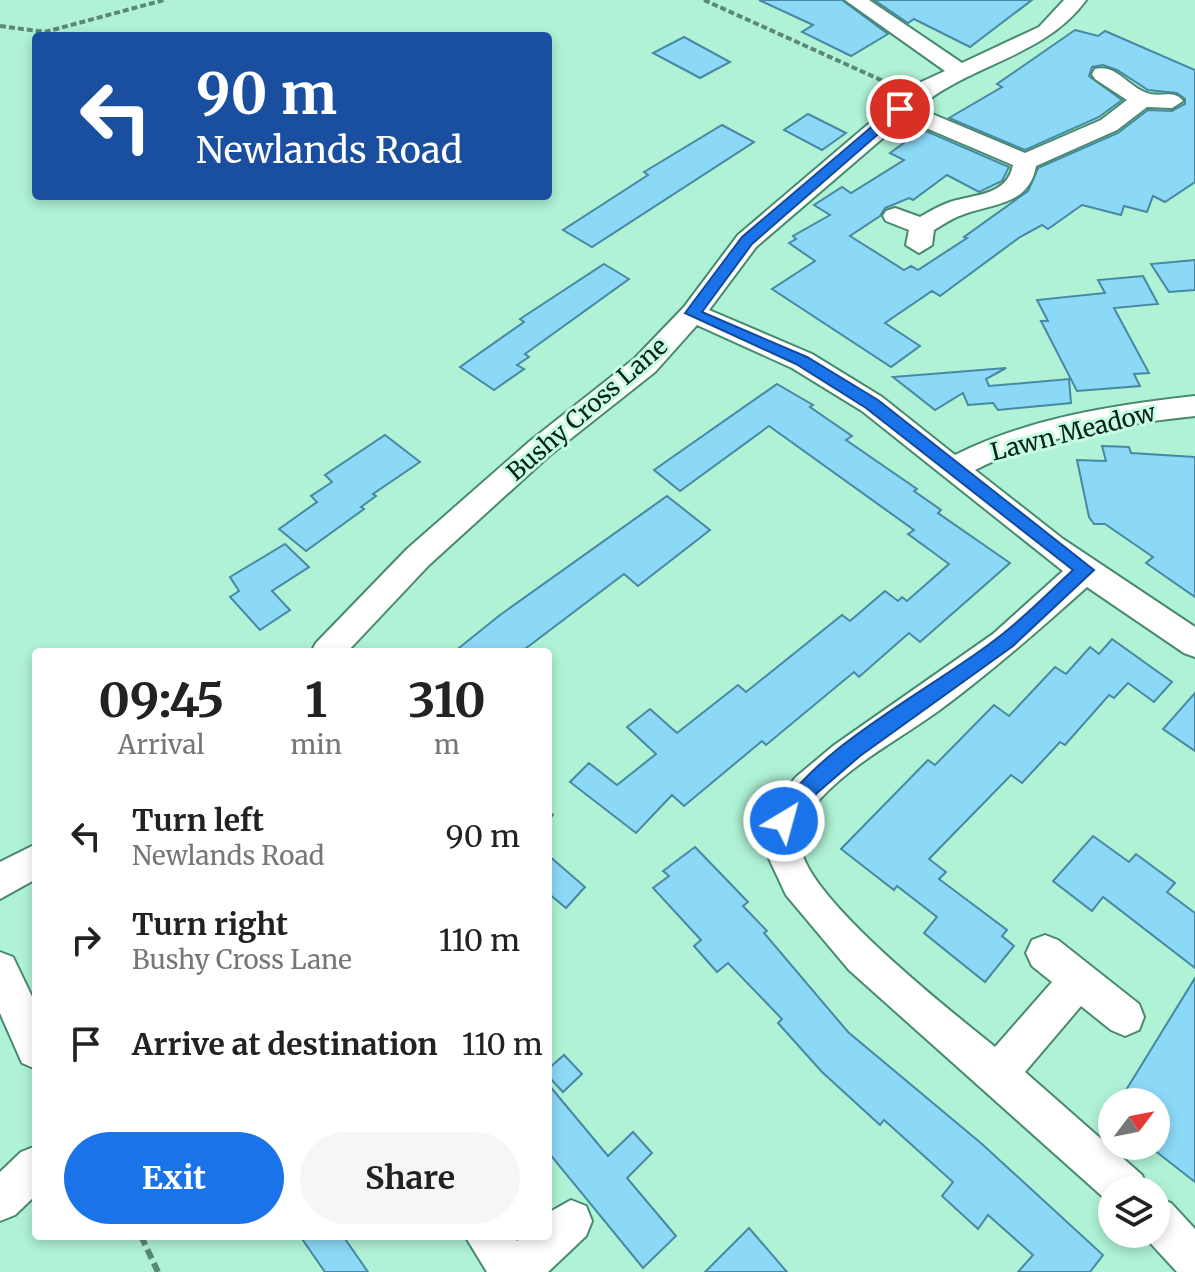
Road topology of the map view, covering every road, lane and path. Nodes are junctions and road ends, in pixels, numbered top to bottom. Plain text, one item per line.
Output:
1 (164, 0) edge
2 (704, 0) edge
3 (855, 0) edge
4 (1076, 0) edge
5 (0, 26) edge
6 (961, 72) junction
7 (1103, 74) dead end
8 (1142, 100) junction
9 (1172, 101) dead end
10 (909, 102) junction
11 (1025, 162) junction
12 (895, 216) dead end
13 (693, 313) junction
14 (1195, 406) edge
15 (954, 468) junction
16 (1085, 570) junction
17 (1195, 644) edge
18 (331, 648) edge
19 (32, 862) edge
20 (0, 882) edge
21 (1045, 953) dead end
22 (0, 970) edge
23 (1079, 980) junction
24 (1125, 1017) dead end
25 (32, 1040) edge
26 (997, 1074) junction
27 (32, 1171) edge
28 (1111, 1176) edge
29 (0, 1200) edge
30 (571, 1221) dead end
31 (1170, 1233) edge
32 (552, 1238) edge
33 (143, 1240) edge
34 (489, 1240) edge
35 (550, 1240) edge
36 (1195, 1260) edge
37 (158, 1272) edge
38 (515, 1272) edge

1 - 5 path
2 - 10 path
3 - 6 street
4 - 6 street, Bushy Cross Lane
6 - 10 street, Bushy Cross Lane
7 - 8 street
8 - 9 street
8 - 11 street
10 - 11 street
10 - 13 street, Bushy Cross Lane
11 - 12 street
13 - 15 street
13 - 18 street, Bushy Cross Lane
14 - 15 street, Lawn Meadow
15 - 16 street
16 - 17 street
16 - 26 street
19 - 20 street
21 - 23 street
22 - 25 street
23 - 24 street
23 - 26 street
26 - 28 street
27 - 29 street
30 - 32 street
31 - 36 street
33 - 37 path
34 - 38 street
35 - 38 street

